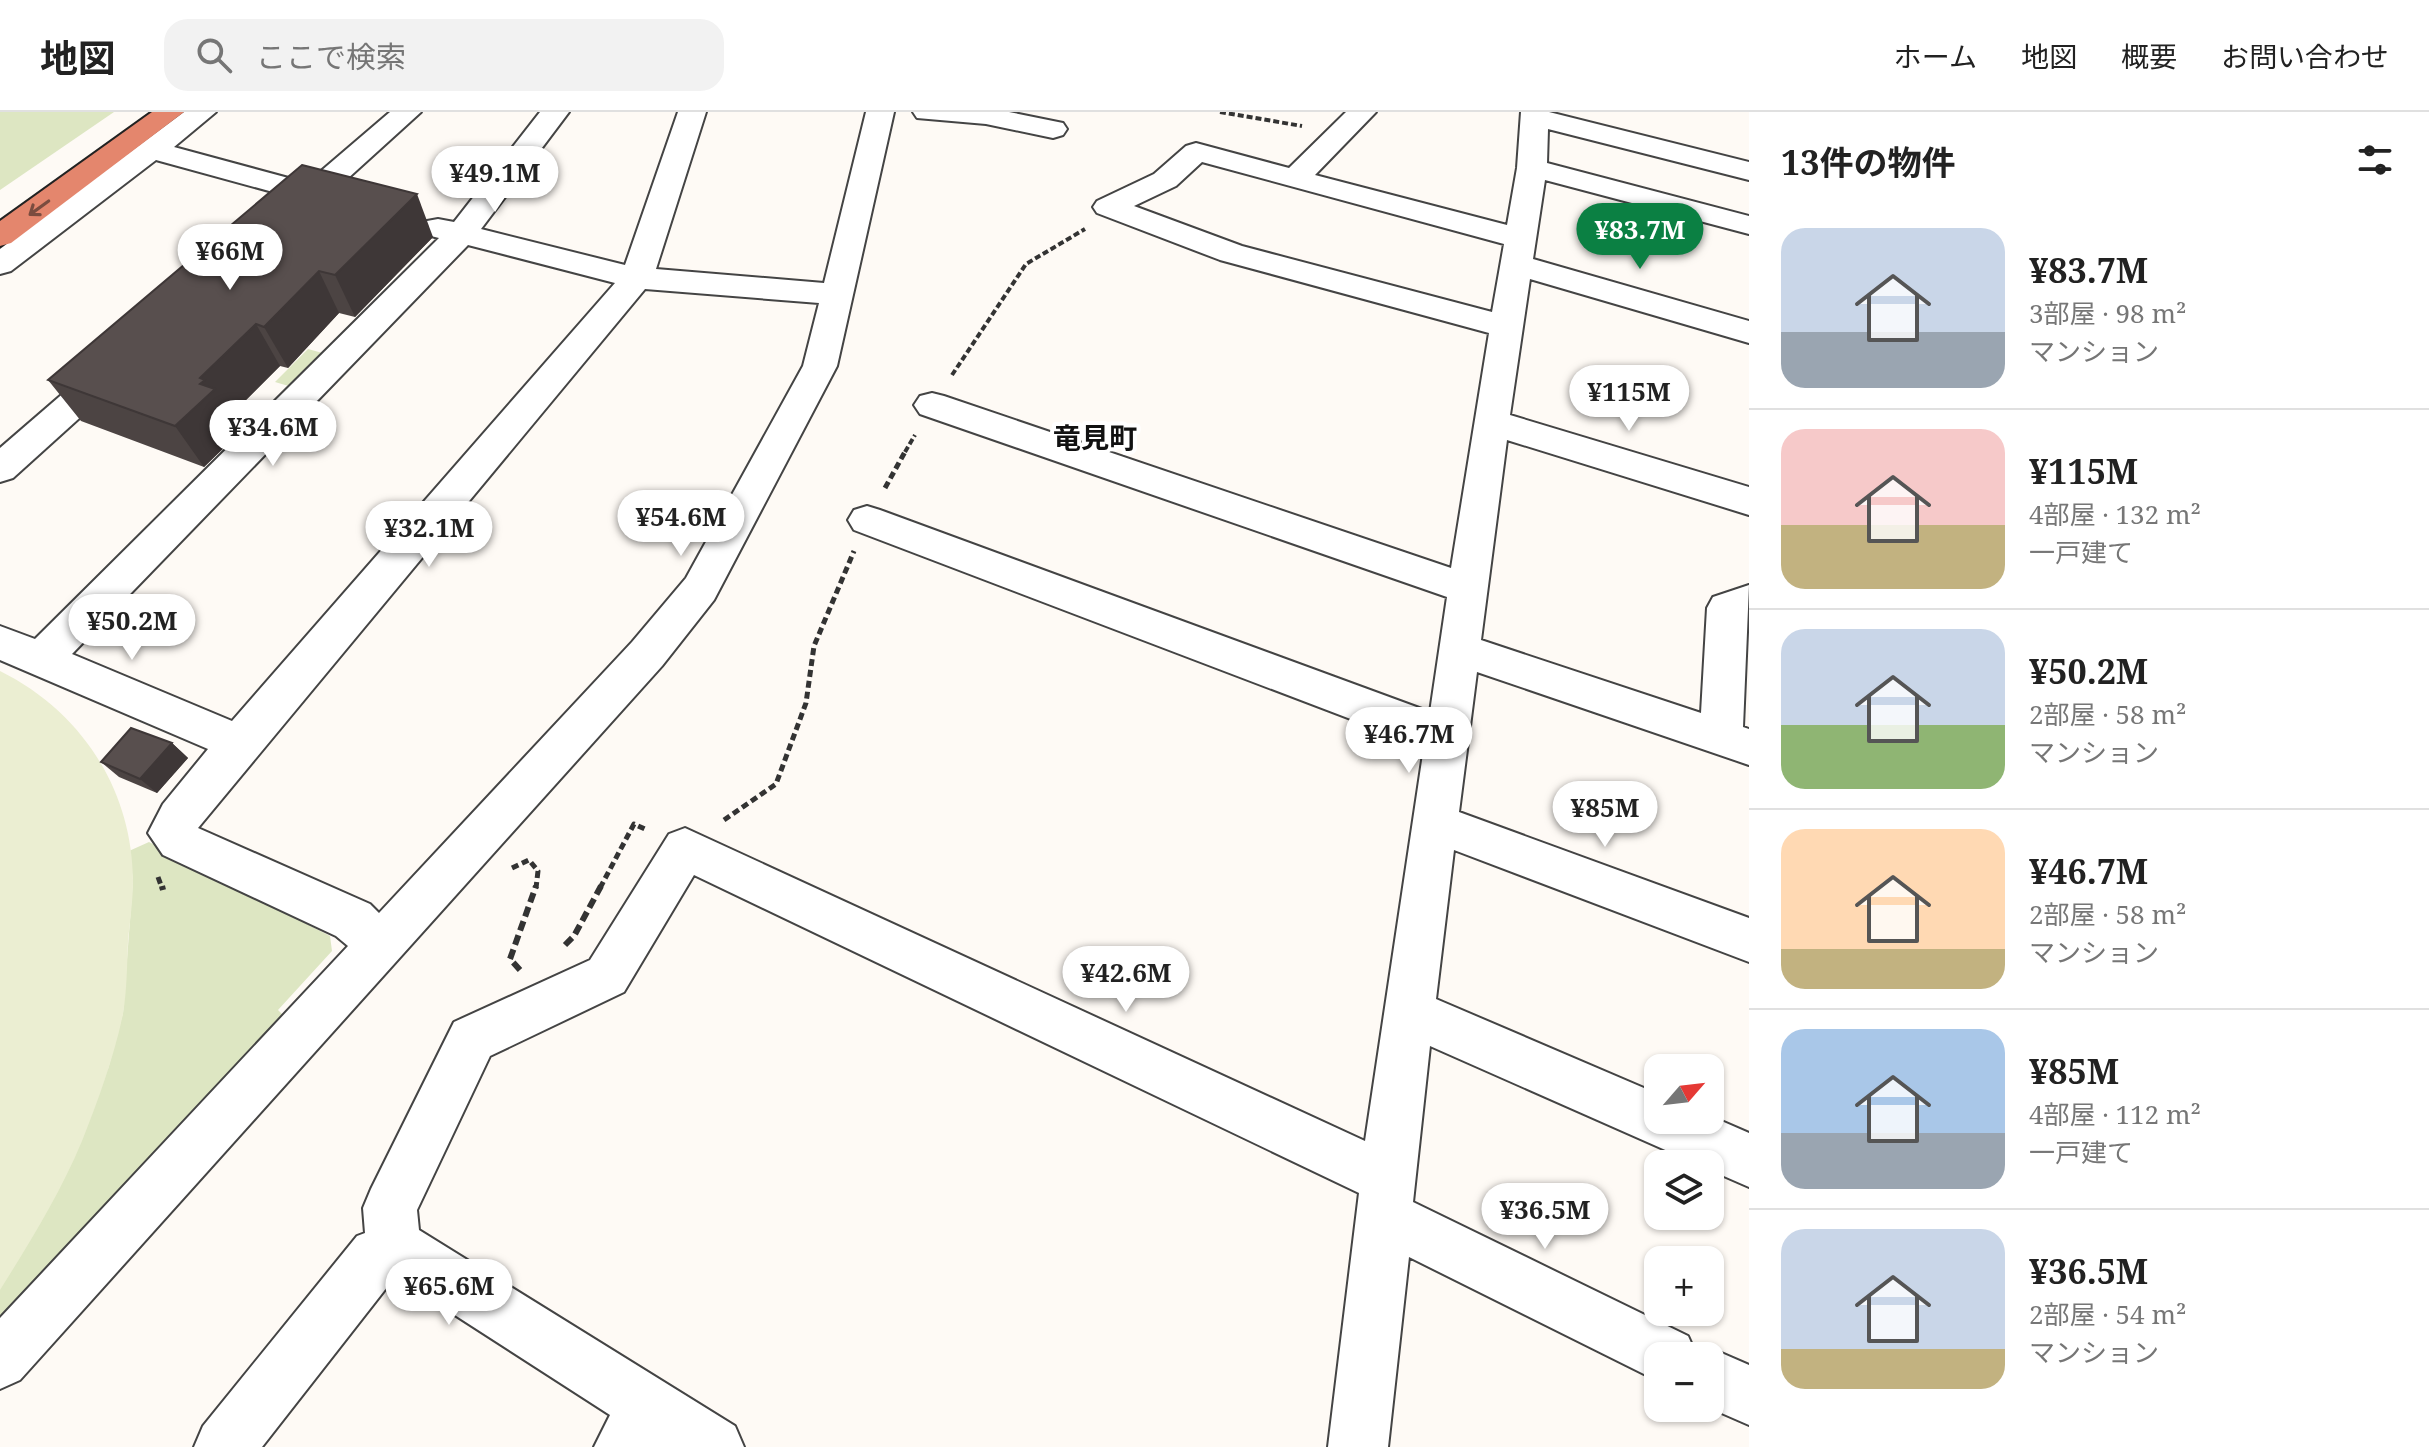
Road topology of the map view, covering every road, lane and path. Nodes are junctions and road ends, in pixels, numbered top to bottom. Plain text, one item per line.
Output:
1 (123, 112) edge
2 (170, 112) edge
3 (202, 112) edge
4 (407, 112) edge
5 (555, 112) edge
6 (692, 112) edge
7 (880, 112) edge
8 (927, 112) edge
9 (1220, 112) edge
10 (1535, 115) edge
11 (1353, 122) edge
12 (1053, 129) dead end
13 (71, 149) dead end
14 (151, 150) junction
15 (1532, 168) junction
16 (1749, 171) edge
17 (1296, 177) junction
18 (314, 193) junction
19 (1116, 210) junction
20 (1749, 225) edge
21 (270, 231) edge
22 (461, 234) junction
23 (0, 236) edge
24 (1517, 251) junction
25 (0, 264) edge
26 (637, 278) junction
27 (837, 294) junction
28 (1507, 327) junction
29 (1749, 332) edge
30 (141, 344) edge
31 (932, 405) junction
32 (1491, 422) junction
33 (0, 469) edge
34 (1749, 501) edge
35 (867, 520) junction
36 (1468, 589) junction
37 (1749, 601) edge
38 (0, 642) edge
39 (1460, 649) junction
40 (41, 659) junction
41 (1448, 737) junction
42 (1735, 742) edge
43 (239, 743) junction
44 (1436, 823) junction
45 (685, 848) junction
46 (506, 871) dead end
47 (1749, 940) edge
48 (379, 943) junction
49 (558, 953) dead end
50 (533, 965) dead end
51 (1412, 1013) junction
52 (1749, 1160) edge
53 (1386, 1198) junction
54 (394, 1255) junction
55 (1644, 1343) edge
56 (0, 1360) edge
57 (1724, 1384) edge
58 (1749, 1396) edge
59 (638, 1427) edge
60 (224, 1447) edge
61 (714, 1447) edge
62 (1358, 1447) edge

1 - 13 highway
2 -> 23 highway
3 - 14 street
4 - 18 street
5 - 22 street
6 - 26 street
7 - 27 street
8 - 12 street
9 - 11 path
10 - 15 street
10 - 16 street
11 - 17 street
14 - 18 street
14 - 25 street
15 - 20 street
15 - 24 street
17 - 19 street
17 - 24 street
18 - 21 street
18 - 22 street
19 - 28 street
19 - 31 path
22 - 26 street
22 - 40 street
24 - 28 street
24 - 29 street
26 - 27 street
26 - 43 street
27 - 48 street
28 - 32 street
30 - 33 street
31 - 35 path
31 - 36 street
32 - 34 street
32 - 36 street
35 - 41 street
35 - 45 path
36 - 39 street
37 - 42 street
38 - 40 street
39 - 41 street
39 - 42 street
40 - 43 street
41 - 44 street
43 - 48 street
44 - 47 street
44 - 51 street
45 - 49 path
45 - 53 street
45 - 54 street
46 - 50 path
48 - 56 street
51 - 52 street
51 - 53 street
53 - 55 street
53 - 62 street
54 - 59 street
54 - 60 street
57 - 58 street
59 - 61 street

